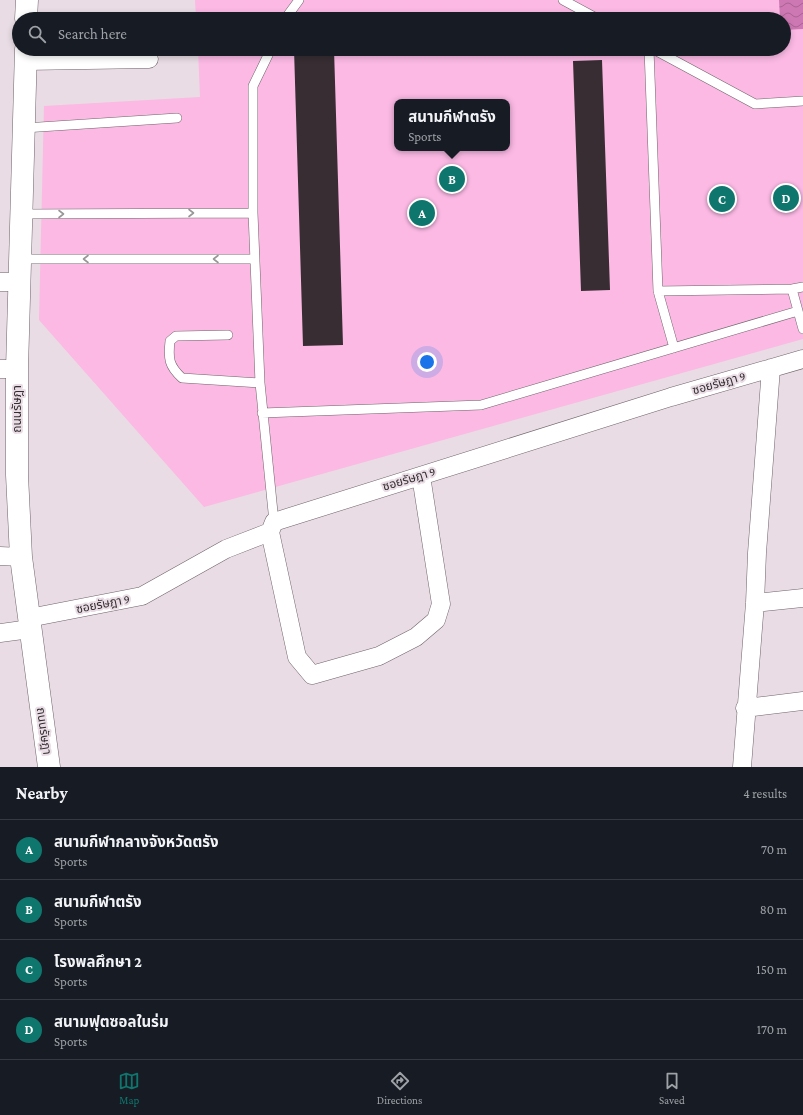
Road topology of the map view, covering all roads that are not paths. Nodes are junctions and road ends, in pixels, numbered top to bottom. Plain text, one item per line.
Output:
1 (27, 0) edge
2 (299, 0) edge
3 (563, 0) edge
4 (26, 12) edge
5 (290, 12) edge
6 (585, 12) edge
7 (25, 56) edge
8 (56, 56) edge
9 (268, 56) edge
10 (649, 56) edge
11 (666, 56) edge
12 (149, 59) dead end
13 (803, 101) edge
14 (177, 118) dead end
15 (24, 128) junction
16 (253, 213) junction
17 (22, 214) junction
18 (21, 259) junction
19 (255, 259) junction
20 (10, 282) edge
21 (803, 287) edge
22 (792, 289) junction
23 (658, 291) junction
24 (798, 311) junction
25 (803, 329) edge
26 (228, 335) dead end
27 (674, 348) junction
28 (803, 359) edge
29 (771, 368) junction
30 (8, 369) edge
31 (260, 383) junction
32 (262, 413) junction
33 (421, 476) junction
34 (272, 527) junction
35 (11, 556) edge
36 (803, 598) edge
37 (755, 603) junction
38 (29, 624) junction
39 (0, 633) edge
40 (803, 701) edge
41 (745, 708) junction
42 (49, 767) edge
43 (742, 767) edge

1 - 4 street
2 - 5 lane
3 - 6 lane
7 - 15 street, ถนนรัษฎา
8 - 12 street
9 - 16 lane
10 - 23 lane
11 - 13 lane
14 - 15 lane
15 - 17 street, ถนนรัษฎา
17 -> 16 lane
16 - 19 lane
17 - 18 street, ถนนรัษฎา
19 -> 18 lane
18 - 20 street, ถนนรัษฎา
19 - 31 lane
20 - 30 street, ถนนรัษฎา
21 - 22 lane
22 - 23 lane
22 - 24 lane
23 - 27 lane
24 - 25 lane
24 - 27 lane
26 - 31 lane
27 - 32 lane
28 - 29 street, ซอยรัษฎา 9
29 - 33 street, ซอยรัษฎา 9
29 - 37 street
30 - 35 street, ถนนรัษฎา
31 - 32 lane
32 - 34 lane
33 - 34 street, ซอยรัษฎา 9
33 - 34 street
34 - 38 street, ซอยรัษฎา 9
35 - 38 street, ถนนรัษฎา
36 - 37 street
37 - 41 street
38 - 39 street, ซอยรัษฎา 9
38 - 42 street, ถนนรัษฎา
40 - 41 street
41 - 43 street

